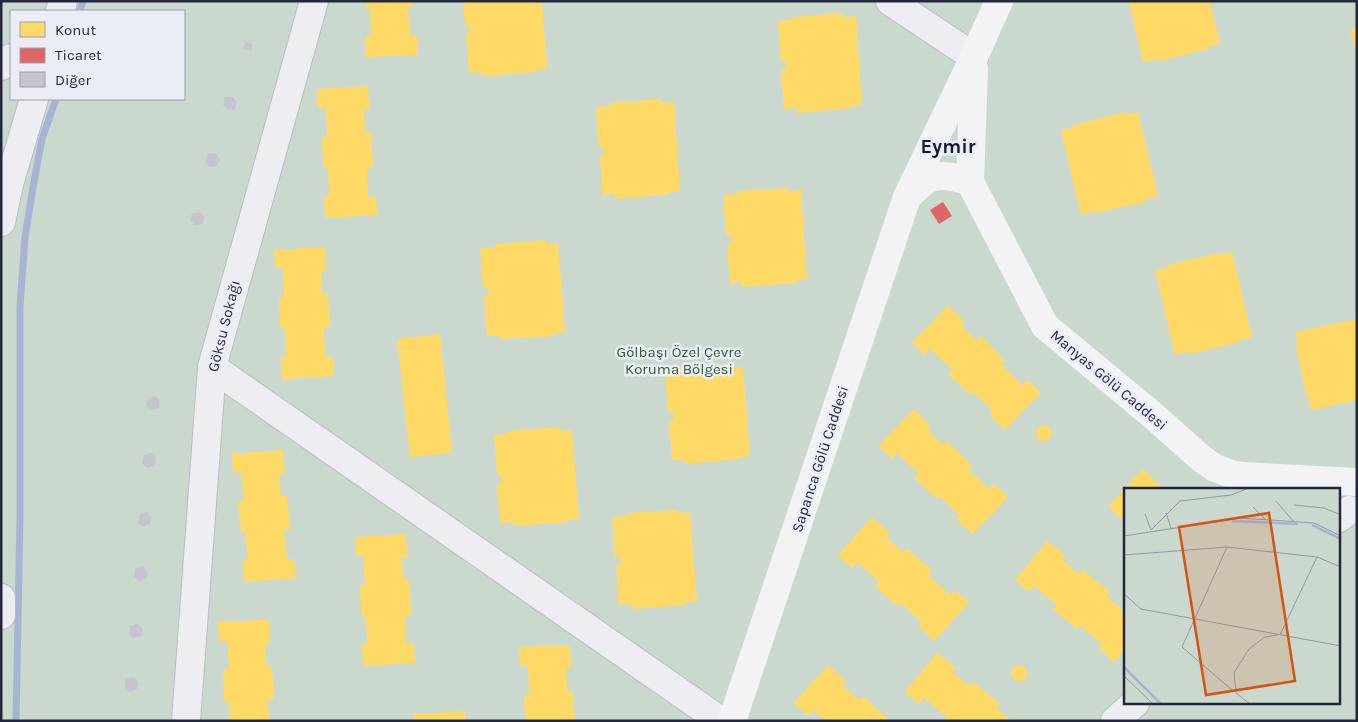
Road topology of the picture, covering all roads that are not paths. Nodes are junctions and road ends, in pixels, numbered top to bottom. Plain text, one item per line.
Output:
1 (314, 1) edge
2 (890, 1) edge
3 (999, 1) edge
4 (974, 58) junction
5 (34, 100) edge
6 (970, 182) junction
7 (907, 197) junction
8 (1, 222) edge
9 (212, 368) junction
10 (1357, 482) edge
11 (1, 598) edge
12 (1, 615) edge
13 (1134, 704) edge
14 (186, 721) edge
15 (721, 721) edge
16 (732, 721) edge
17 (1114, 721) edge

1 - 9 street, Göksu Sokağı
2 - 4 street
3 - 4 street, Sapanca Gölü Caddesi
4 - 6 street, Manyas Gölü Caddesi
4 - 7 street, Sapanca Gölü Caddesi
5 - 8 street
6 - 7 street
6 - 10 street, Manyas Gölü Caddesi
7 - 16 street, Sapanca Gölü Caddesi
9 - 14 street, Göksu Sokağı
9 - 15 street
11 - 12 street
13 - 17 street

